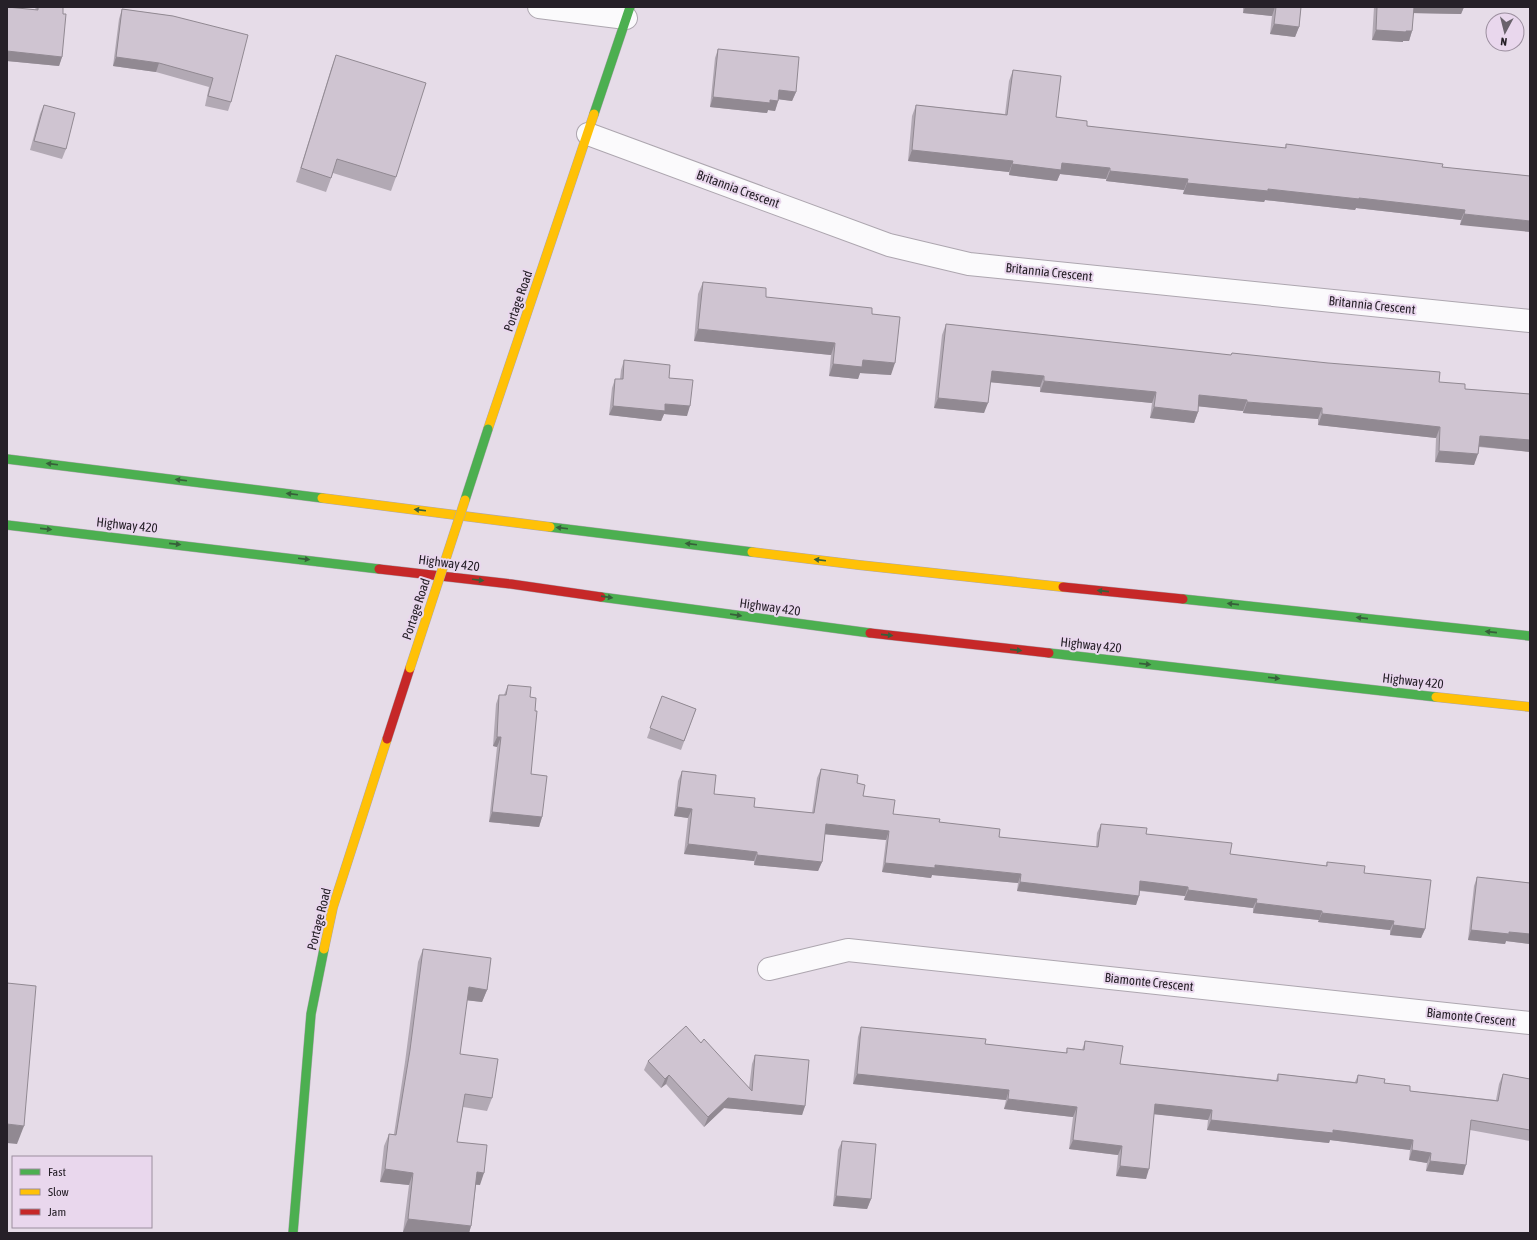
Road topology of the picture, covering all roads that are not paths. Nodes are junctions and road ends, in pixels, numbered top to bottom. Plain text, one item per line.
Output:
1 (539, 7) edge
2 (628, 12) edge
3 (588, 134) junction
4 (1530, 321) edge
5 (7, 459) edge
6 (7, 525) edge
7 (1530, 636) edge
8 (1530, 707) edge
9 (769, 970) dead end
10 (1530, 1023) edge
11 (293, 1233) edge

1 - 2 street
2 - 3 main road, Portage Road
3 - 4 street, Britannia Crescent
3 - 11 main road, Portage Road, bridge
7 -> 5 main road
6 -> 8 main road, Highway 420
9 - 10 street, Biamonte Crescent

